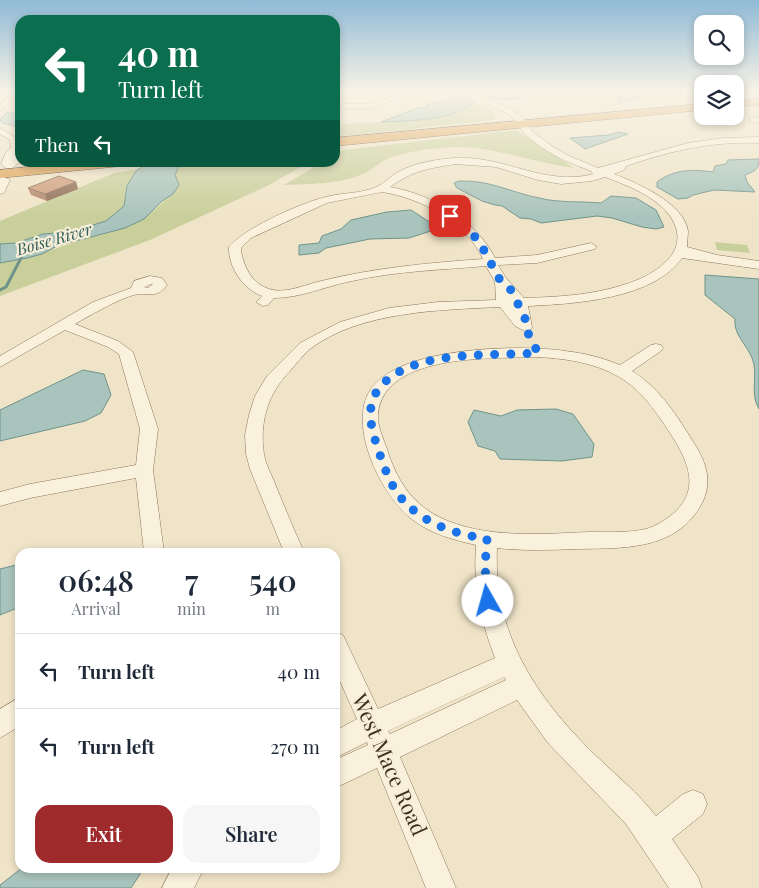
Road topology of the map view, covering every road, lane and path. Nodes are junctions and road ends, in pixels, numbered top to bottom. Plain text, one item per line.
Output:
1 (5, 133) edge
2 (424, 133) edge
3 (530, 133) edge
4 (759, 140) edge
5 (15, 141) edge
6 (340, 142) edge
7 (15, 151) edge
8 (72, 167) edge
9 (601, 172) junction
10 (3, 174) edge
11 (381, 189) junction
12 (0, 191) edge
13 (591, 247) dead end
14 (680, 252) junction
15 (491, 262) junction
16 (759, 265) edge
17 (137, 290) dead end
18 (511, 303) junction
19 (65, 325) junction
20 (656, 348) dead end
21 (538, 353) junction
22 (0, 362) edge
23 (621, 372) junction
24 (144, 470) junction
25 (0, 499) edge
26 (487, 539) junction
27 (154, 548) edge
28 (292, 548) edge
29 (340, 655) edge
30 (515, 674) junction
31 (439, 695) junction
32 (15, 714) edge
33 (452, 718) junction
34 (372, 725) junction
35 (0, 726) edge
36 (340, 742) edge
37 (384, 751) junction
38 (340, 772) edge
39 (693, 804) dead end
40 (654, 836) junction
41 (186, 873) edge
42 (176, 888) edge
43 (441, 888) edge
44 (687, 888) edge

1 - 5 street
2 - 6 highway
3 - 9 street
4 - 9 street
7 - 10 street
8 - 10 highway
9 - 11 street
9 - 14 street
10 - 12 street
11 - 15 street
11 - 15 street
13 - 15 street
14 - 16 street
14 - 18 street
15 - 18 street
17 - 19 street
18 - 21 street
18 - 28 street
19 - 22 street
19 - 24 street
20 - 23 street
21 - 23 street
21 - 26 street
23 - 26 street
24 - 25 street
24 - 27 street
26 - 30 street
29 - 34 street, West Mace Road
30 - 31 street
30 - 33 street
30 - 40 street
31 - 33 street
31 - 34 street
32 - 35 street
33 - 37 street
34 - 36 street
34 - 37 street, West Mace Road
37 - 38 street
37 - 43 street, West Mace Road
39 - 40 street
40 - 44 street
41 - 42 street

